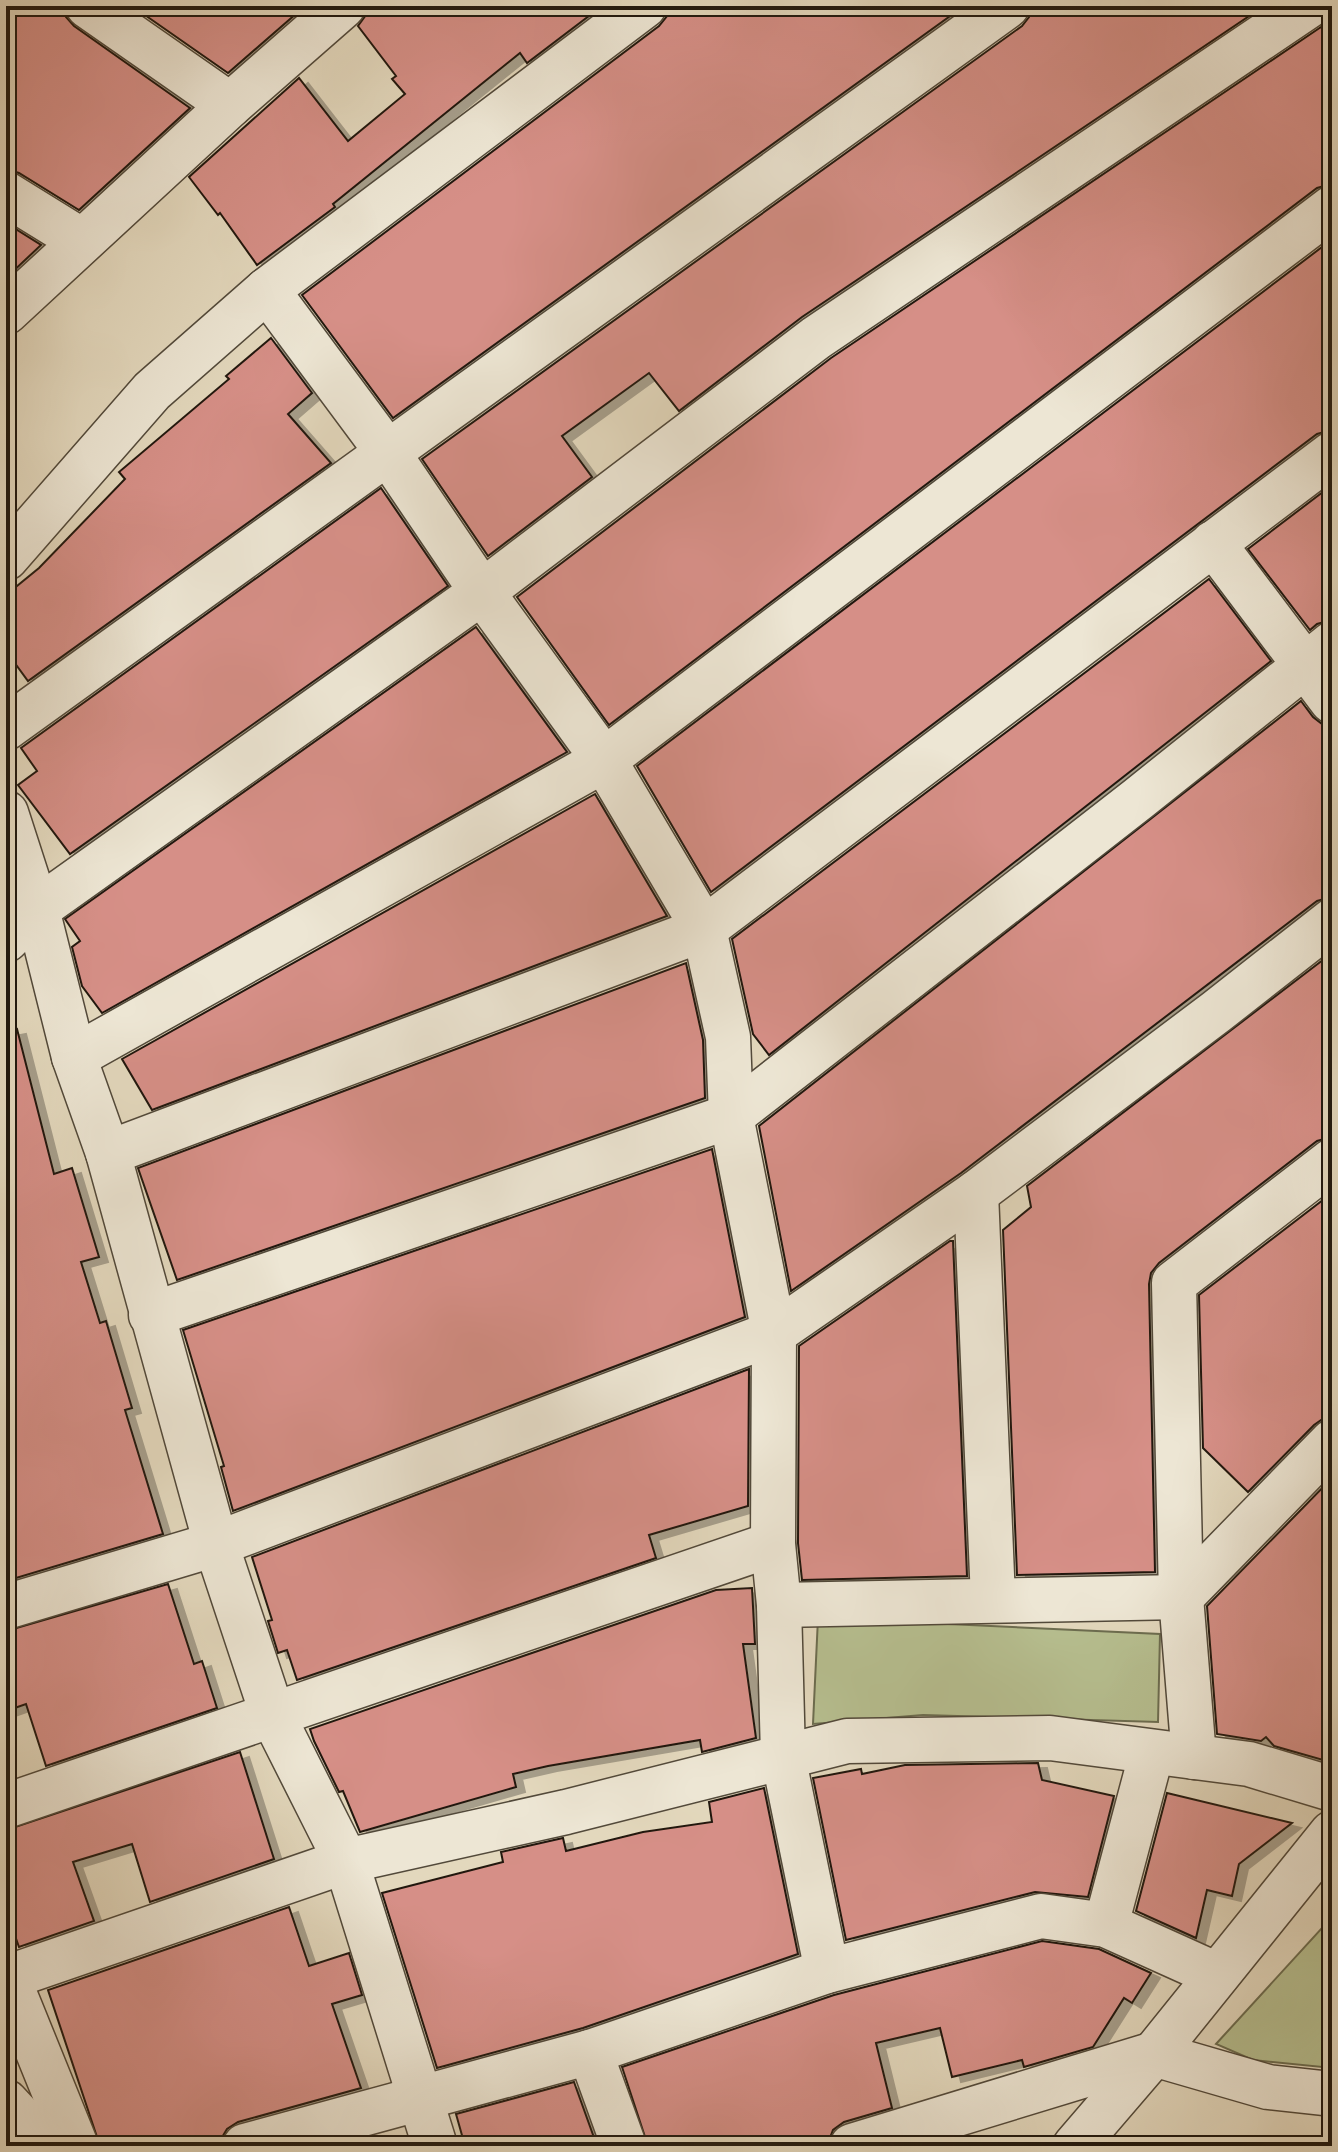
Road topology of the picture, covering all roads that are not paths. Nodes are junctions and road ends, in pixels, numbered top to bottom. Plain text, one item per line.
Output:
1 (88, 6) edge
2 (343, 6) edge
3 (644, 6) edge
4 (1007, 6) edge
5 (1308, 6) edge
6 (230, 105) junction
7 (6, 194) edge
8 (1332, 208) edge
9 (82, 241) junction
10 (267, 290) junction
11 (6, 312) edge
12 (388, 453) junction
13 (1332, 454) edge
14 (1213, 543) junction
15 (6, 558) edge
16 (482, 592) junction
17 (1319, 654) edge
18 (1332, 701) edge
19 (6, 728) edge
20 (604, 760) junction
21 (6, 813) edge
22 (37, 909) junction
23 (1332, 921) edge
24 (704, 929) junction
25 (6, 940) edge
26 (74, 1057) junction
27 (731, 1116) junction
28 (108, 1153) junction
29 (1332, 1161) edge
30 (976, 1193) junction
31 (151, 1315) junction
32 (774, 1333) junction
33 (1332, 1442) edge
34 (216, 1544) junction
35 (773, 1544) junction
36 (1181, 1597) junction
37 (993, 1599) junction
38 (779, 1605) junction
39 (6, 1607) edge
40 (273, 1716) junction
41 (1173, 1754) junction
42 (783, 1756) junction
43 (1332, 1789) edge
44 (6, 1806) edge
45 (1332, 1833) edge
46 (346, 1861) junction
47 (1106, 1925) junction
48 (827, 1971) junction
49 (1217, 1975) junction
50 (7, 1976) edge
51 (590, 2052) junction
52 (1154, 2054) junction
53 (1332, 2094) edge
54 (420, 2100) junction
55 (6, 2102) edge
56 (47, 2146) edge
57 (76, 2146) edge
58 (245, 2146) edge
59 (435, 2146) edge
60 (624, 2146) edge
61 (852, 2146) edge
62 (1075, 2146) edge

1 - 6 street
2 - 6 street
3 - 10 street
4 - 12 street
5 - 16 street
6 - 9 street
7 - 9 street
8 - 20 street
9 - 11 street
10 - 12 street
10 - 15 street
12 - 16 street
12 - 19 street
13 - 14 street
14 - 17 street
14 - 24 street
16 - 20 street
16 - 22 street
17 - 18 street
17 - 27 street
20 - 24 street
20 - 26 street
21 - 22 street
22 - 25 street
22 - 26 street
23 - 30 street
24 - 27 street
24 - 28 street
26 - 28 street
27 - 31 street
27 - 32 street
28 - 31 street
29 - 36 street
30 - 32 street
30 - 37 street
31 - 34 street
32 - 34 street
32 - 35 street
33 - 36 street
34 - 39 street
34 - 40 street
35 - 38 street
35 - 40 street
36 - 37 street
36 - 41 street
37 - 38 street
38 - 42 street
40 - 44 street
40 - 46 street
41 - 42 street
41 - 43 street
41 - 47 street
42 - 46 street
42 - 48 street
45 - 49 street
46 - 50 street
46 - 54 street
47 - 48 street
47 - 49 street
48 - 51 street
49 - 52 street
50 - 57 street
51 - 54 street
51 - 60 street
52 - 53 street
52 - 61 street
52 - 62 street
54 - 58 street
54 - 59 street
55 - 56 street

